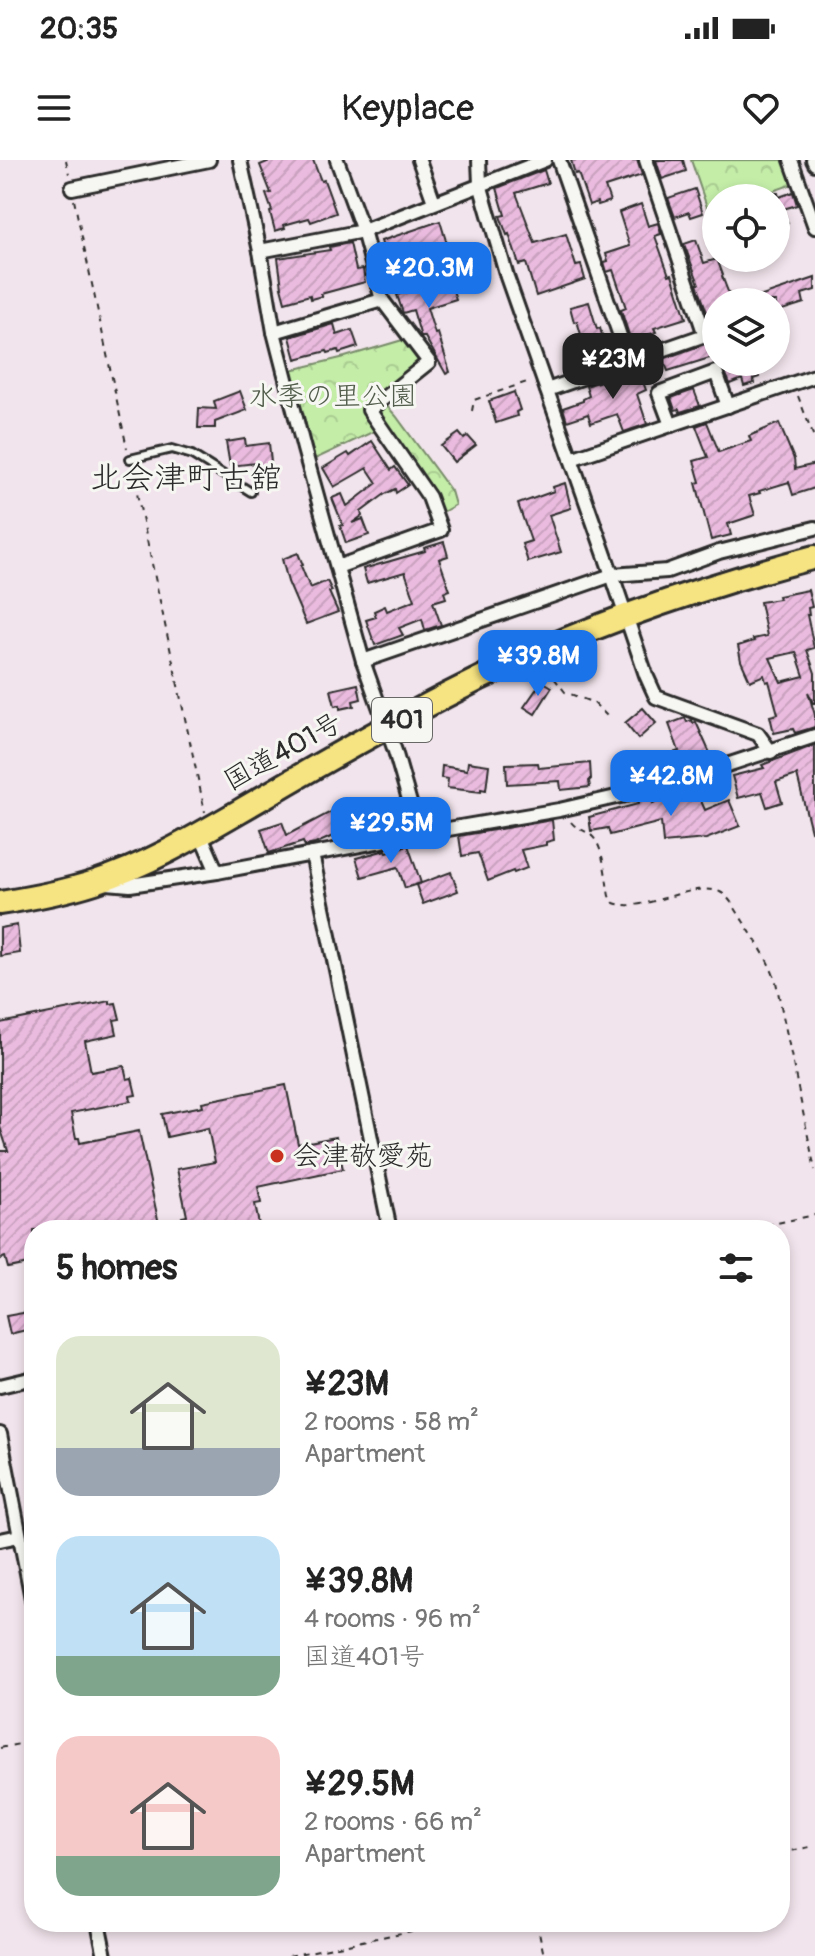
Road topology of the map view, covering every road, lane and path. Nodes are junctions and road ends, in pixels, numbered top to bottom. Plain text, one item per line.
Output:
1 (66, 160) edge
2 (209, 160) edge
3 (240, 160) edge
4 (337, 160) edge
5 (419, 160) edge
6 (479, 160) edge
7 (545, 160) edge
8 (559, 160) edge
9 (646, 160) edge
10 (791, 160) edge
11 (480, 184) junction
12 (72, 188) junction
13 (434, 202) junction
14 (815, 227) edge
15 (363, 231) junction
16 (260, 251) junction
17 (382, 300) junction
18 (274, 332) junction
19 (629, 362) junction
20 (815, 376) edge
21 (545, 384) junction
22 (793, 384) junction
23 (728, 406) junction
24 (472, 411) dead end
25 (671, 425) junction
26 (815, 440) edge
27 (130, 459) junction
28 (571, 459) junction
29 (251, 492) dead end
30 (815, 528) edge
31 (815, 557) edge
32 (337, 567) junction
33 (612, 575) junction
34 (626, 615) junction
35 (535, 652) junction
36 (363, 661) junction
37 (610, 719) dead end
38 (387, 728) junction
39 (815, 736) edge
40 (771, 752) junction
41 (559, 810) junction
42 (204, 831) junction
43 (419, 834) junction
44 (312, 854) junction
45 (217, 872) junction
46 (96, 882) junction
47 (0, 903) edge
48 (815, 1170) edge
49 (815, 1215) edge
50 (388, 1220) edge
51 (790, 1220) edge
52 (24, 1380) edge
53 (0, 1386) edge
54 (0, 1434) edge
55 (19, 1536) junction
56 (0, 1540) edge
57 (24, 1560) edge
58 (24, 1743) edge
59 (0, 1748) edge
60 (815, 1846) edge
61 (790, 1851) edge
62 (100, 1932) edge
63 (406, 1932) edge
64 (539, 1932) edge
65 (105, 1956) edge
66 (289, 1956) edge
67 (544, 1956) edge

1 - 12 path
2 - 12 street
3 - 16 street
4 - 15 street
5 - 13 street
6 - 11 street
7 - 11 street
8 - 19 street
9 - 19 street
10 - 14 street
11 - 13 street
11 - 21 street
12 - 27 path
13 - 15 street
15 - 16 street
15 - 17 street
16 - 18 street
17 - 18 street
17 - 32 street
18 - 32 street
19 - 21 street
20 - 22 street
21 - 24 path
21 - 28 street
22 - 23 street
22 - 26 path
23 - 25 street
23 - 25 street
25 - 28 street
27 - 29 lane
27 - 42 path
28 - 33 street
30 - 33 street
31 - 34 highway, 国道401号 / 401
32 - 36 street
33 - 34 street
33 - 36 street
34 - 35 highway, 国道401号 / 401
34 - 40 street
35 - 37 path
35 - 38 highway, 国道401号 / 401
36 - 38 street
38 - 42 highway, 国道401号 / 401
38 - 43 street
39 - 40 street
40 - 41 street
41 - 43 street
41 - 48 path
42 - 45 street
42 - 46 highway, 国道401号 / 401
43 - 44 street
44 - 45 street
44 - 50 street
45 - 46 street
46 - 47 highway, 国道401号 / 401
49 - 51 path
52 - 53 street
54 - 55 street
55 - 56 street
55 - 57 street
58 - 59 path
60 - 61 path
62 - 65 street
63 - 66 path
64 - 67 path

